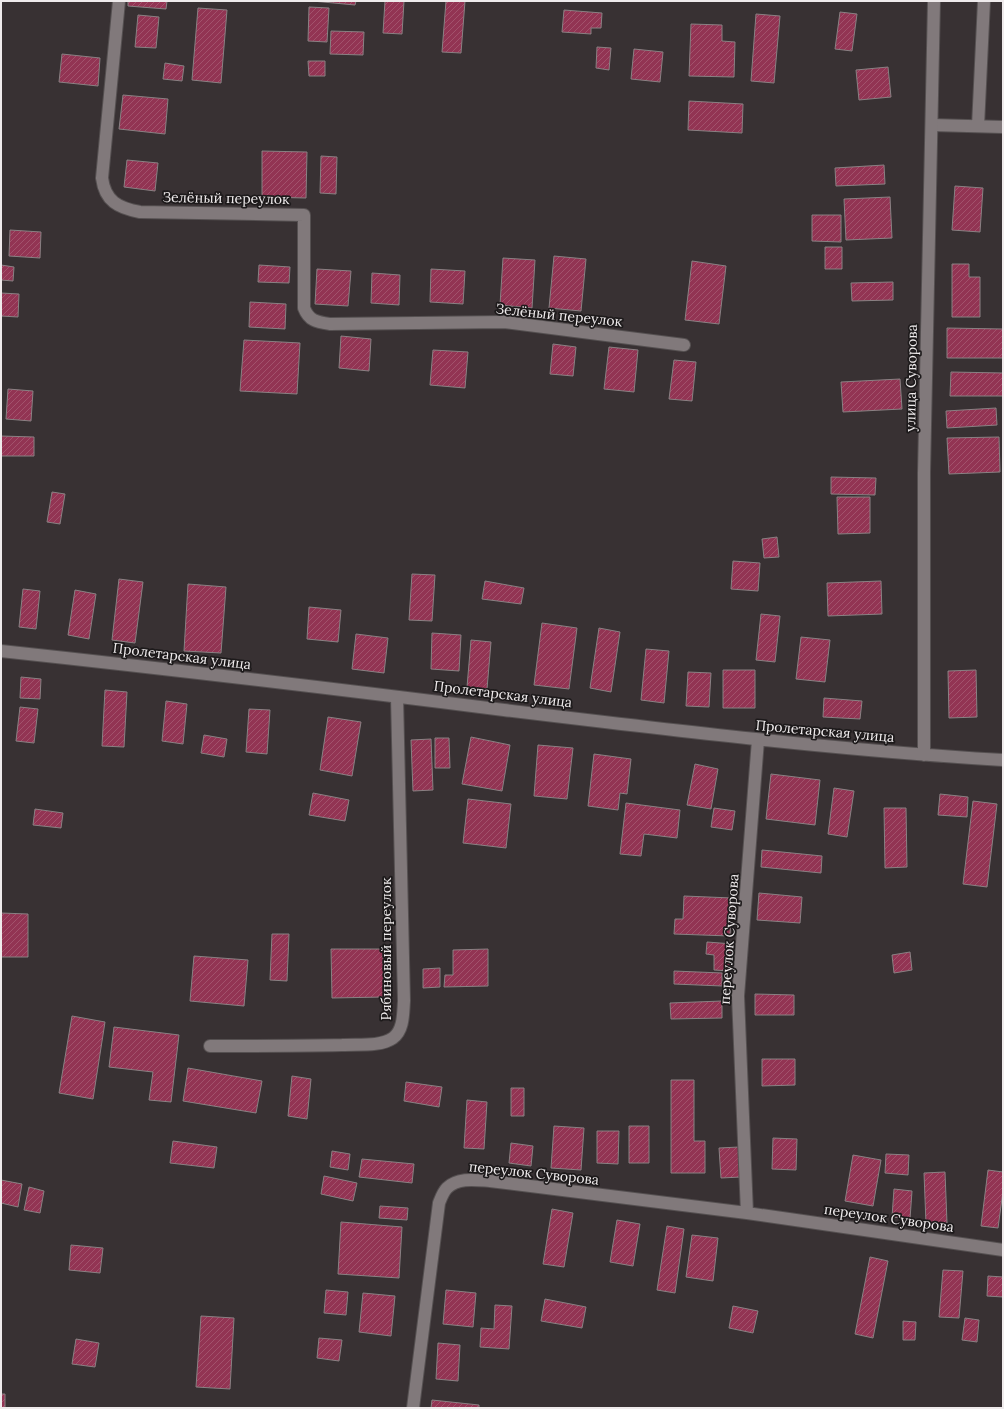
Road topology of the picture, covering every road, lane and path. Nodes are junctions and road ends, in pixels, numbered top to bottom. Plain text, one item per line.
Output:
1 (119, 1) edge
2 (934, 1) edge
3 (984, 1) edge
4 (932, 125) junction
5 (978, 126) junction
6 (1003, 128) edge
7 (684, 345) dead end
8 (1, 651) edge
9 (397, 697) junction
10 (758, 740) junction
11 (924, 755) junction
12 (1003, 760) edge
13 (210, 1046) dead end
14 (747, 1212) junction
15 (1003, 1250) edge
16 (413, 1408) edge

1 - 7 street, Зелёный переулок
2 - 4 street, улица Суворова
3 - 5 street
4 - 5 street
4 - 11 street, улица Суворова
5 - 6 street
8 - 9 street, Пролетарская улица
9 - 10 street, Пролетарская улица
9 - 13 street, Рябиновый переулок
10 - 11 street, Пролетарская улица
10 - 14 street, переулок Суворова
11 - 12 street, Пролетарская улица
14 - 15 street, переулок Суворова
14 - 16 street, переулок Суворова

